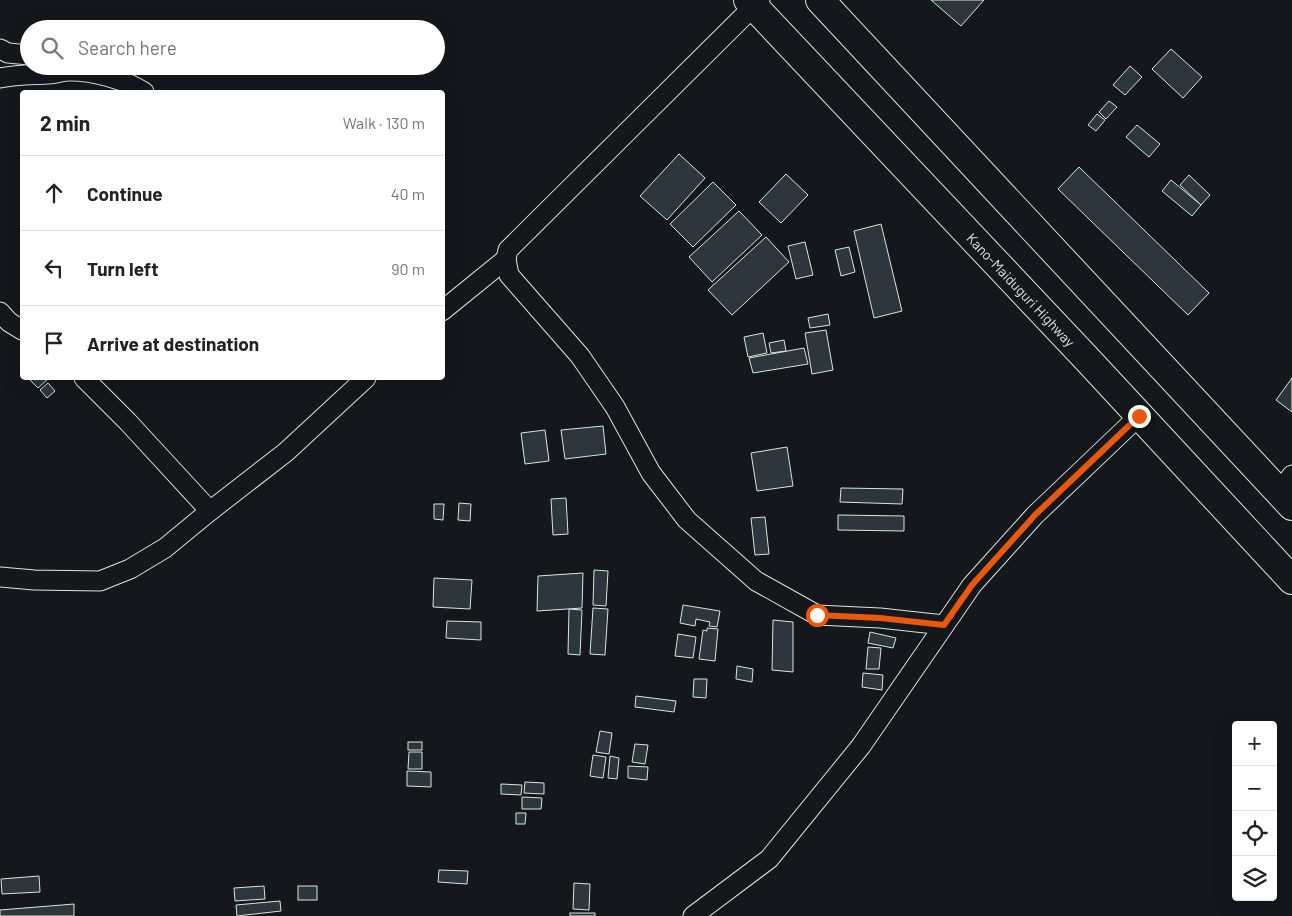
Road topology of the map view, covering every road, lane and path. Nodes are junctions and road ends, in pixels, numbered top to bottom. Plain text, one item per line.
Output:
1 (820, 0) edge
2 (754, 2) edge
3 (0, 49) edge
4 (20, 55) edge
5 (20, 75) edge
6 (113, 75) edge
7 (0, 78) edge
8 (140, 90) edge
9 (506, 260) junction
10 (445, 309) edge
11 (0, 312) edge
12 (20, 329) edge
13 (86, 380) edge
14 (364, 380) edge
15 (1139, 416) junction
16 (1288, 491) edge
17 (210, 511) junction
18 (0, 577) edge
19 (1292, 580) edge
20 (944, 625) junction
21 (693, 916) edge

1 - 16 highway
2 - 9 street
2 - 15 highway, Kano-Maiduguri Highway
3 - 4 street
5 - 7 street
6 - 8 street
9 - 10 street
9 - 20 street
11 - 12 street
13 - 17 street
14 - 17 street
15 - 19 highway, Kano-Maiduguri Highway
15 - 20 street
17 - 18 street
20 - 21 street

